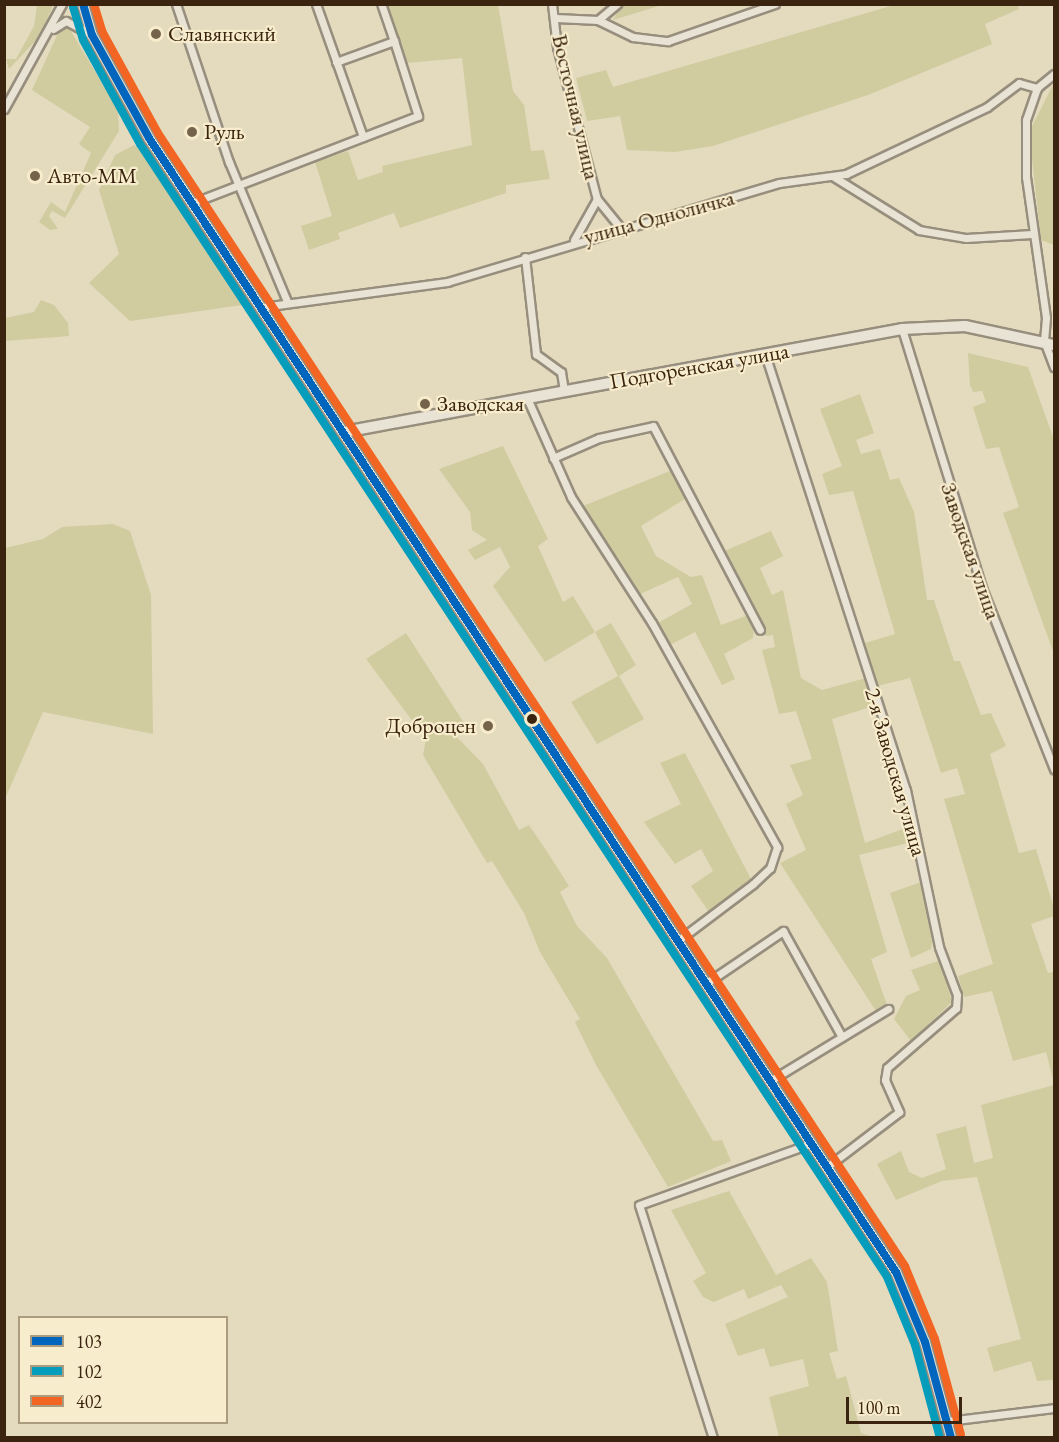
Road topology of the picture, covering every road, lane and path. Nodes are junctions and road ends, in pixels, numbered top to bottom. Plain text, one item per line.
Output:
1 (62, 4) edge
2 (83, 4) edge
3 (176, 4) edge
4 (316, 4) edge
5 (381, 4) edge
6 (552, 4) edge
7 (616, 4) edge
8 (775, 4) edge
9 (556, 18) junction
10 (598, 20) junction
11 (49, 33) junction
12 (92, 35) junction
13 (394, 41) junction
14 (336, 62) junction
15 (1054, 74) edge
16 (1037, 87) junction
17 (4, 109) edge
18 (363, 137) junction
19 (834, 177) junction
20 (238, 184) junction
21 (597, 199) junction
22 (192, 203) junction
23 (624, 231) junction
24 (1032, 234) junction
25 (574, 240) junction
26 (525, 257) junction
27 (287, 301) junction
28 (262, 308) junction
29 (902, 329) junction
30 (1049, 343) edge
31 (765, 354) junction
32 (1054, 368) edge
33 (564, 391) junction
34 (527, 398) junction
35 (344, 432) junction
36 (553, 458) junction
37 (760, 630) dead end
38 (1054, 769) edge
39 (680, 939) junction
40 (708, 982) junction
41 (888, 1009) dead end
42 (842, 1037) junction
43 (772, 1080) junction
44 (813, 1143) junction
45 (828, 1166) junction
46 (1054, 1408) edge
47 (947, 1421) junction
48 (713, 1437) edge
49 (951, 1437) edge

1 - 11 street
2 - 12 main road
3 - 20 street
4 - 14 street
5 - 13 street
6 - 9 street, Восточная улица
7 - 10 street
8 - 10 street
9 - 10 street
9 - 21 street, Восточная улица
11 - 12 street
11 - 17 street
12 - 22 main road
13 - 14 street
13 - 18 street
14 - 18 street
15 - 16 street
16 - 19 street, улица Одноличка
16 - 24 street
18 - 20 street
19 - 23 street, улица Одноличка
19 - 24 street
20 - 22 street
20 - 27 street
21 - 23 street
21 - 25 street, Восточная улица
22 - 28 main road
23 - 25 street, улица Одноличка
24 - 30 street
25 - 26 street, улица Одноличка
26 - 27 street, улица Одноличка
26 - 33 street
27 - 28 street, улица Одноличка
28 - 35 main road
29 - 30 main road, Подгоренская улица
29 - 31 main road, Подгоренская улица
29 - 38 street, Заводская улица
30 - 32 street
31 - 33 main road, Подгоренская улица
31 - 45 street, 2-я Заводская улица
33 - 34 main road, Подгоренская улица
34 - 35 main road, Подгоренская улица
34 - 36 street
35 - 39 main road
36 - 37 street
36 - 39 street
39 - 40 main road
40 - 42 street
40 - 43 main road
41 - 42 street
42 - 43 street
43 - 44 main road
44 - 45 main road
44 - 48 street
45 - 47 main road
46 - 47 street
47 - 49 main road

